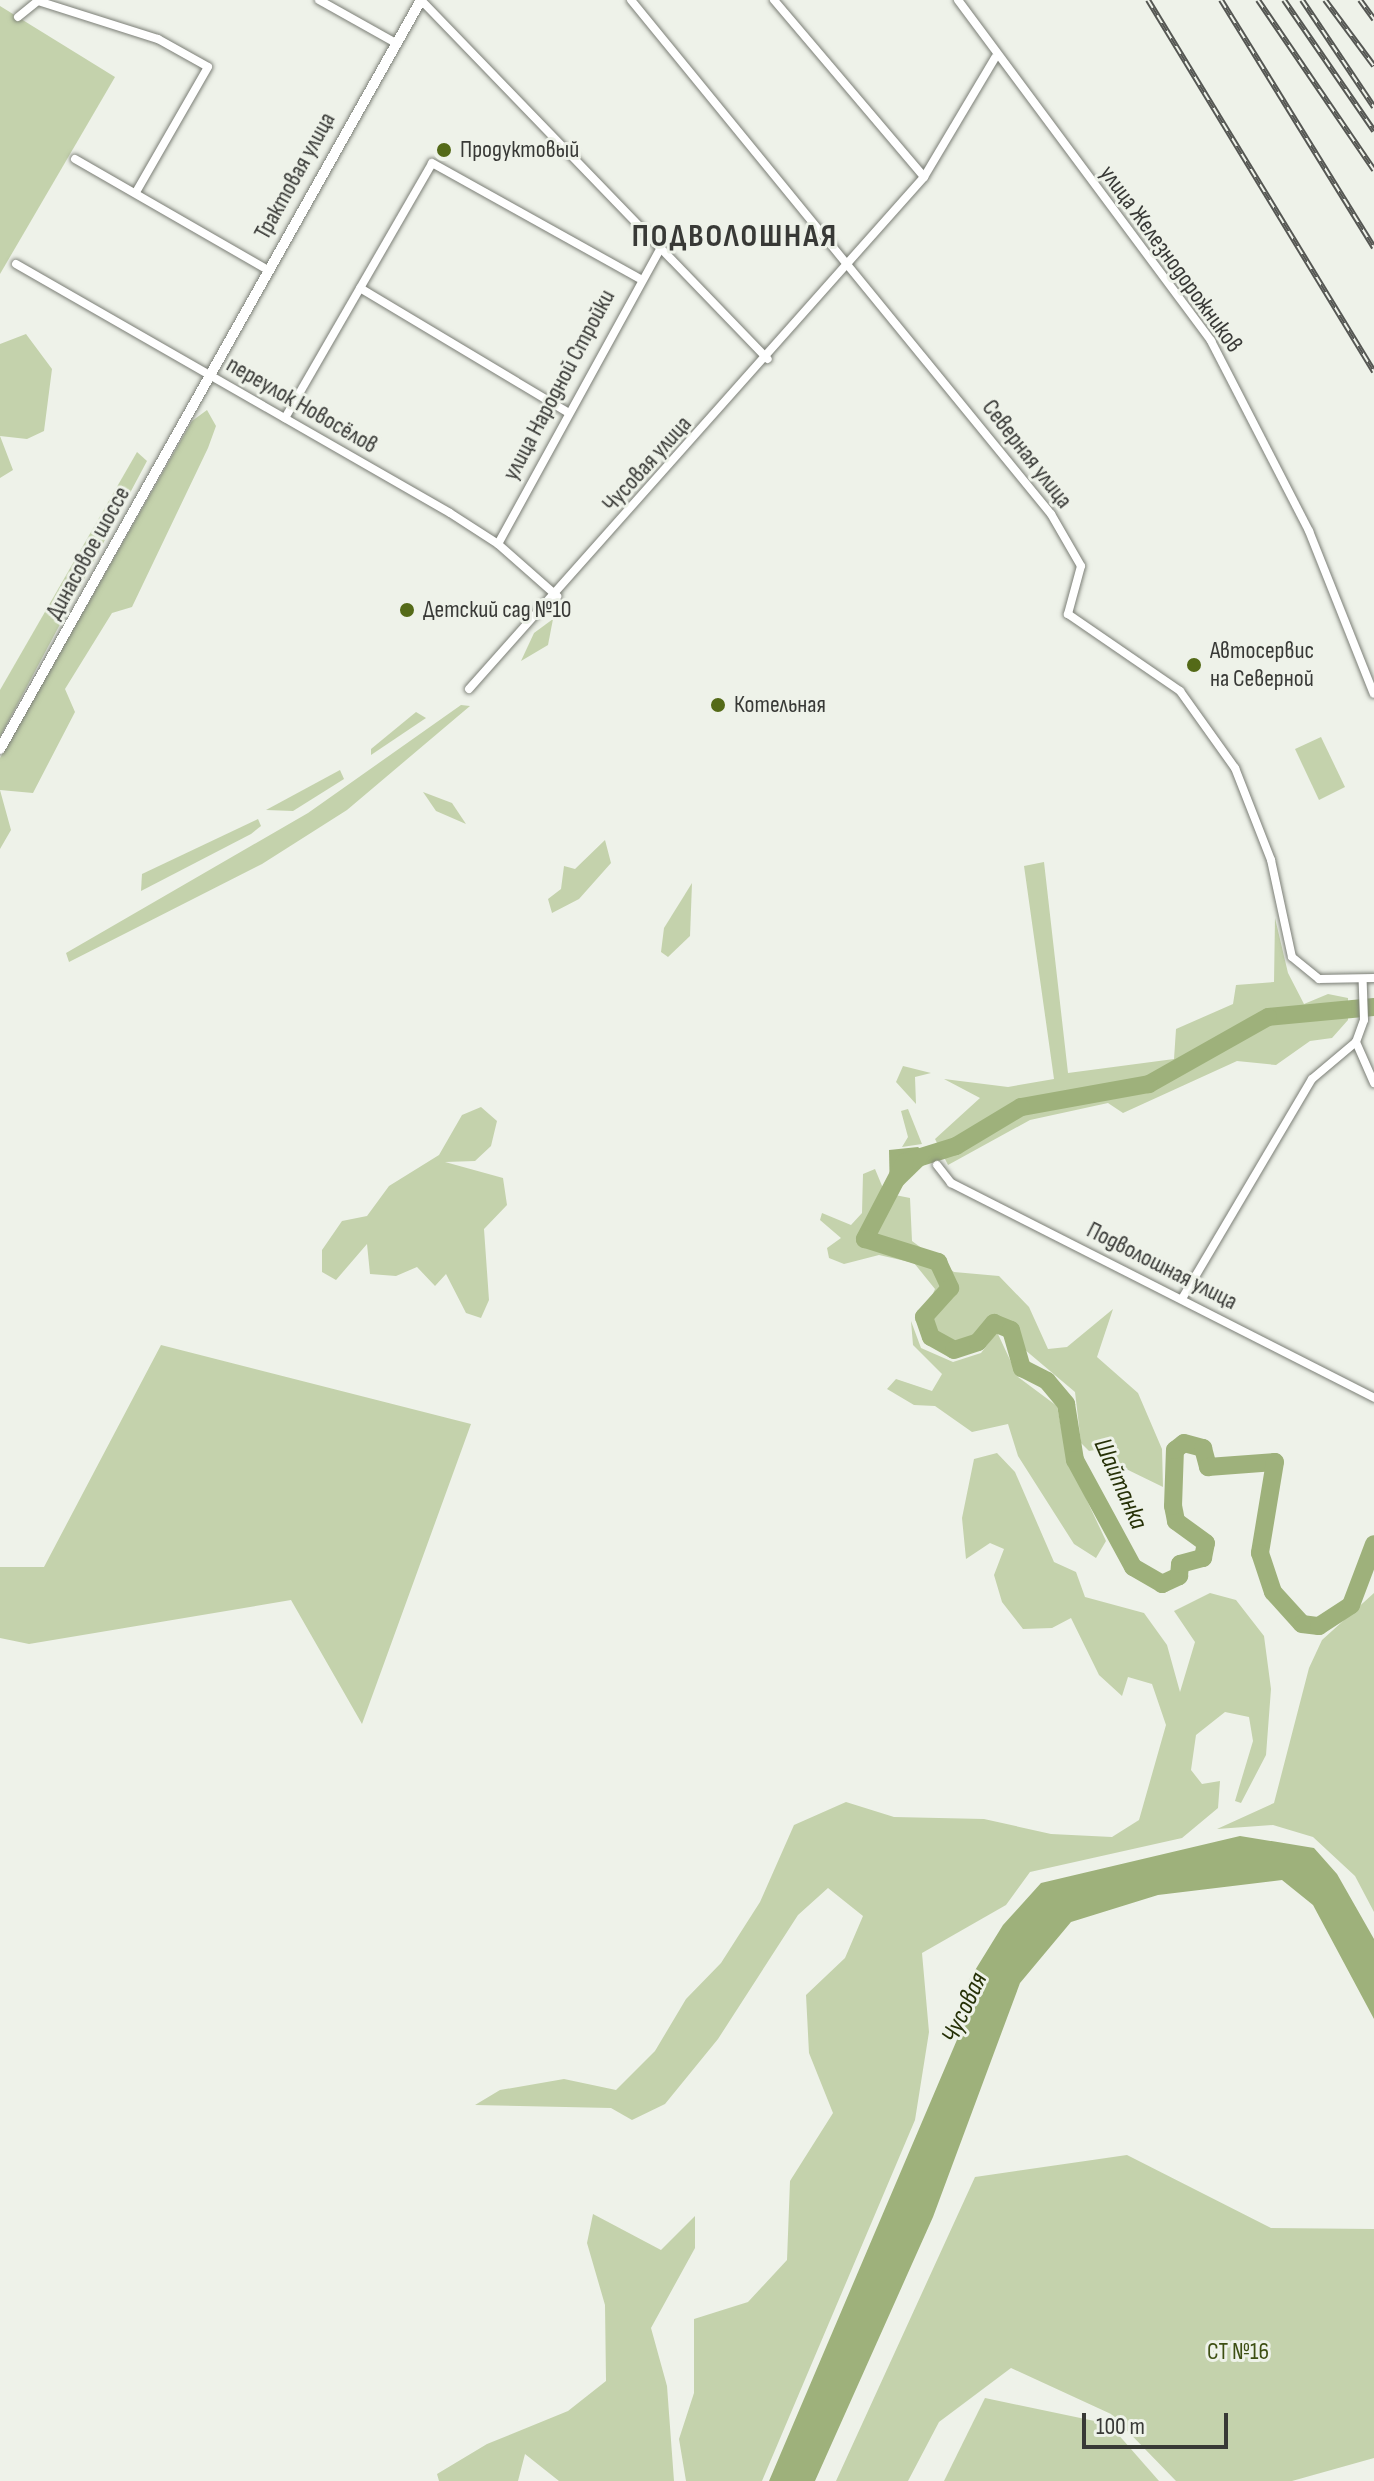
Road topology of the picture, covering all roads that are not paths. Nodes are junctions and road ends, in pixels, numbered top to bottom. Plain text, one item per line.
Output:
1 (319, 0) edge
2 (421, 0) edge
3 (631, 0) edge
4 (774, 0) edge
5 (958, 0) edge
6 (18, 17) dead end
7 (394, 42) junction
8 (995, 58) junction
9 (75, 159) dead end
10 (924, 177) junction
11 (136, 192) junction
12 (660, 249) junction
13 (16, 264) dead end
14 (848, 264) junction
15 (266, 269) junction
16 (639, 278) junction
17 (360, 288) junction
18 (768, 359) junction
19 (210, 375) junction
20 (567, 412) junction
21 (285, 418) junction
22 (498, 544) junction
23 (557, 596) junction
24 (469, 689) dead end
25 (1374, 694) edge
26 (0, 749) edge
27 (1374, 978) edge
28 (1363, 982) junction
29 (1356, 1042) junction
30 (1374, 1083) edge
31 (937, 1165) dead end
32 (1183, 1297) junction
33 (1374, 1398) edge

1 - 7 street
2 - 7 street, Трактовая улица
2 - 12 street
3 - 14 street, Северная улица
4 - 10 street
5 - 8 street, улица Железнодорожников
6 - 11 street
7 - 15 street, Трактовая улица
8 - 10 street, Чусовая улица
8 - 25 street, улица Железнодорожников
9 - 11 street
10 - 14 street, Чусовая улица
11 - 15 street
12 - 16 street, улица Народной Стройки
12 - 18 street
13 - 19 street, переулок Новосёлов
14 - 18 street, Чусовая улица
14 - 28 street, Северная улица
15 - 19 street, Трактовая улица
16 - 17 street
16 - 20 street, улица Народной Стройки
17 - 20 street
17 - 21 street
18 - 23 street, Чусовая улица
19 - 21 street, переулок Новосёлов
19 - 26 street, Динасовое шоссе
20 - 22 street, улица Народной Стройки
21 - 22 street, переулок Новосёлов
22 - 23 street, переулок Новосёлов
23 - 24 street, Чусовая улица
27 - 28 street
28 - 29 street
29 - 30 street
29 - 32 street
31 - 32 street, Подволошная улица
32 - 33 street, Подволошная улица

